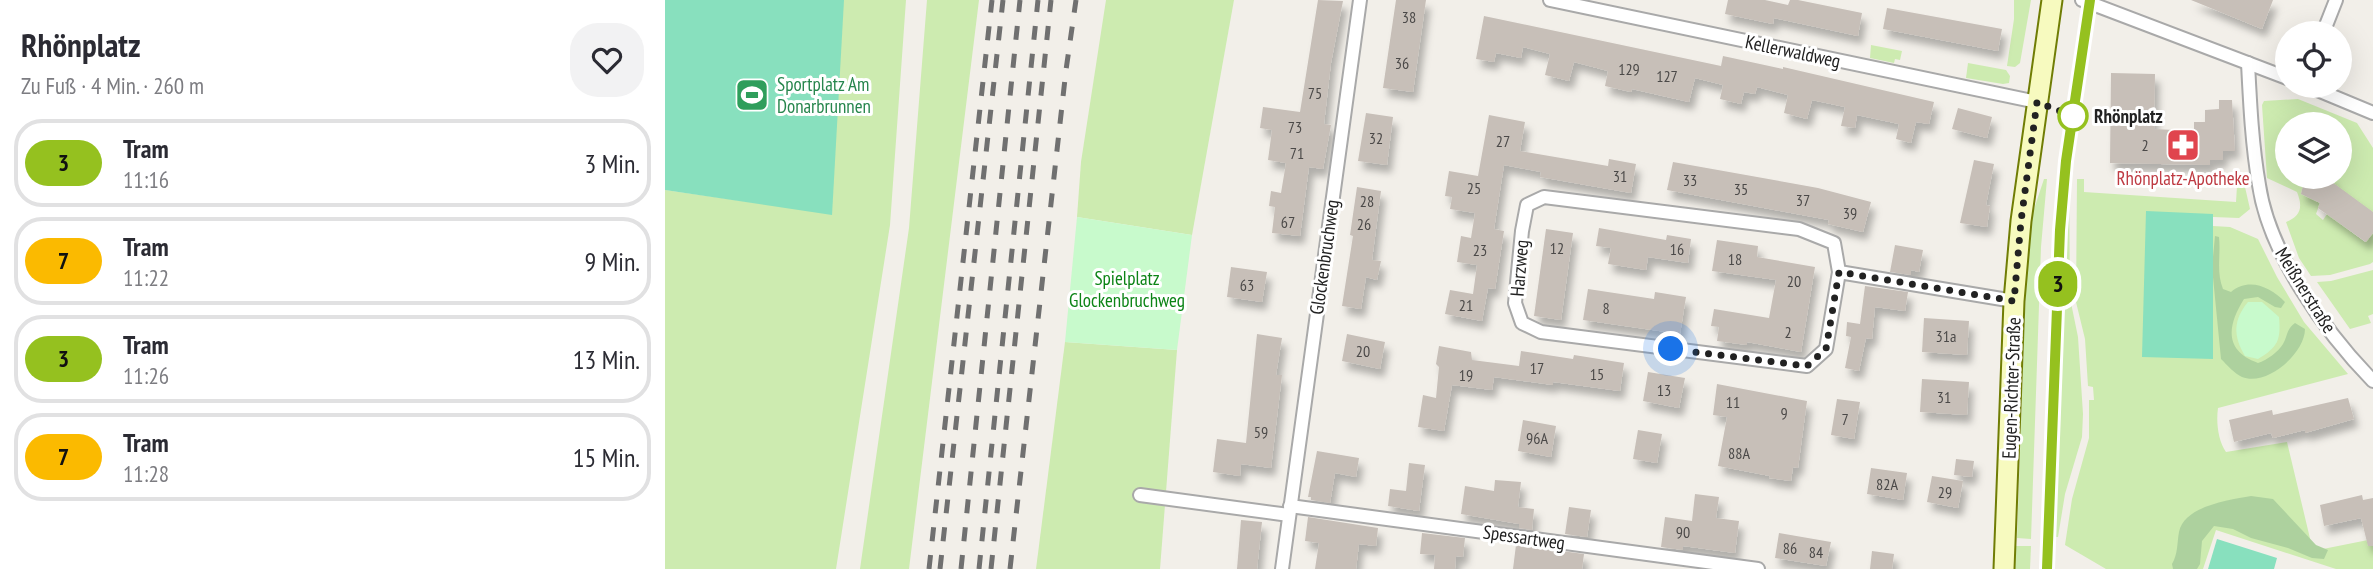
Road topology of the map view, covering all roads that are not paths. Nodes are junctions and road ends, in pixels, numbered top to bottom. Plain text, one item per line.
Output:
1 (1360, 0) edge
2 (1550, 0) edge
3 (2052, 0) edge
4 (2082, 0) edge
5 (2336, 0) edge
6 (2328, 21) edge
7 (2248, 63) junction
8 (2275, 73) edge
9 (2336, 98) edge
10 (2037, 102) junction
11 (2373, 114) edge
12 (1839, 272) junction
13 (2014, 301) junction
14 (2373, 381) edge
15 (1140, 495) dead end
16 (1289, 510) junction
17 (1282, 569) edge
18 (1758, 569) edge
19 (2004, 569) edge

1 - 16 street, Glockenbruchweg
2 - 10 street, Kellerwaldweg
3 - 10 main road, Eugen-Richter-Straße
4 - 7 street
5 - 6 street
7 - 8 street
7 - 14 street, Meißnerstraße
9 - 11 street
10 - 13 main road, Eugen-Richter-Straße
12 - 12 street, Harzweg
12 - 13 street
13 - 19 main road, Eugen-Richter-Straße
15 - 16 street
16 - 17 street, Glockenbruchweg
16 - 18 street, Spessartweg

